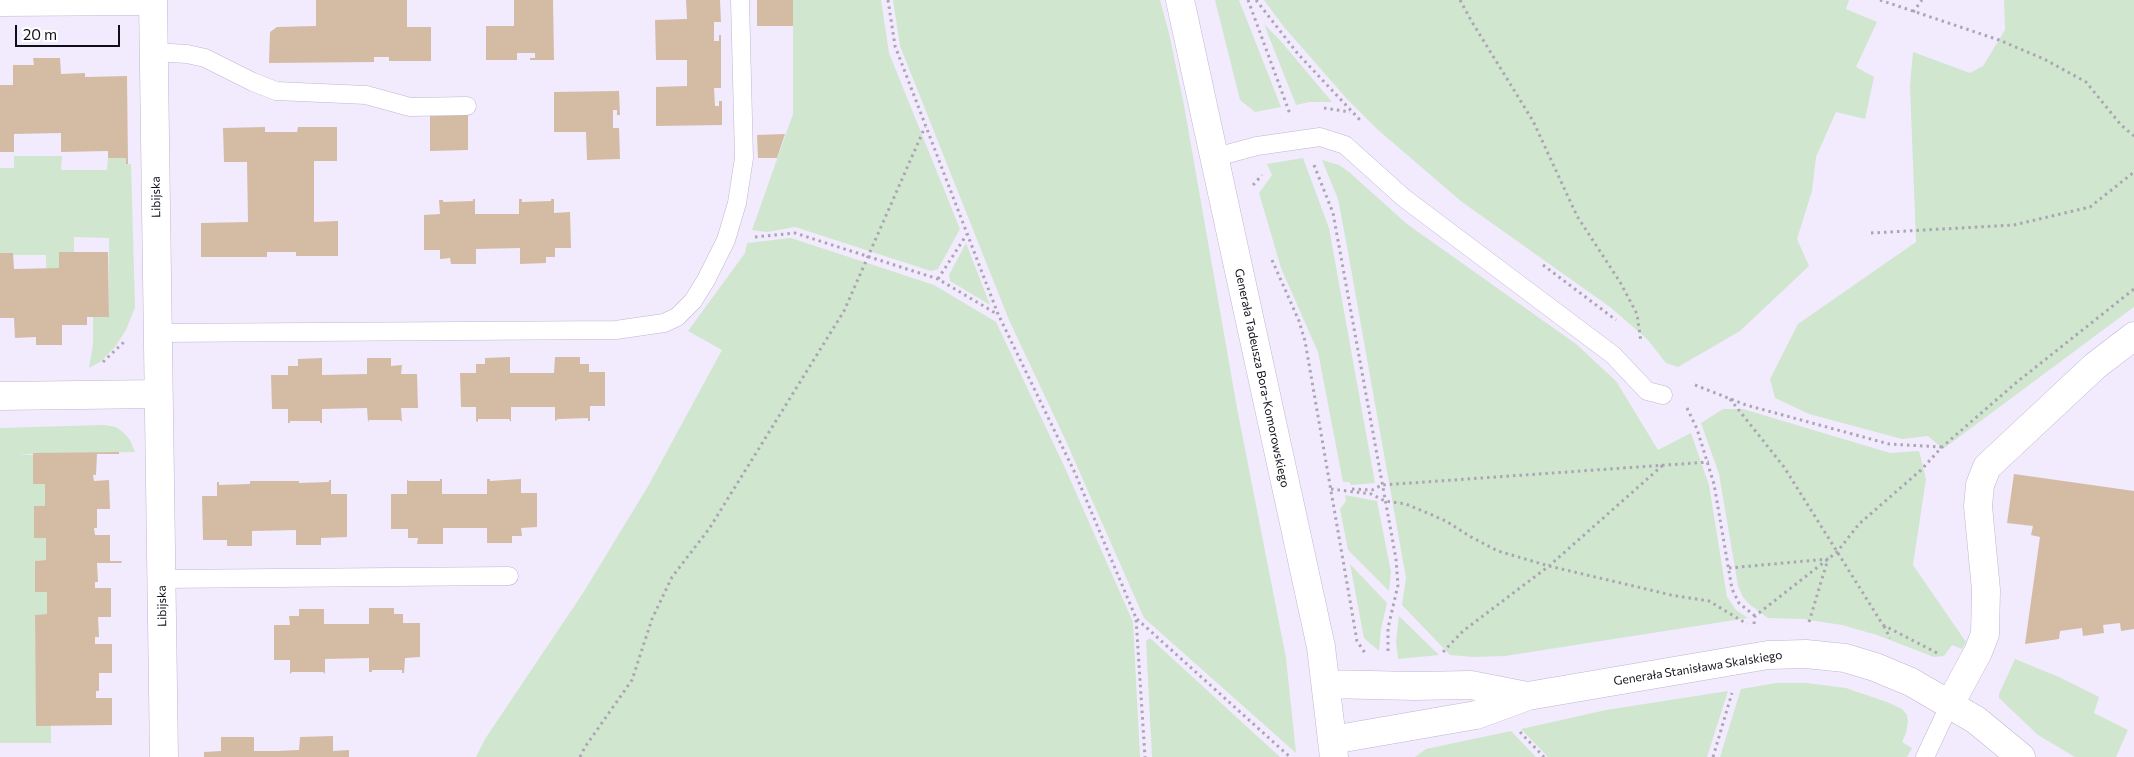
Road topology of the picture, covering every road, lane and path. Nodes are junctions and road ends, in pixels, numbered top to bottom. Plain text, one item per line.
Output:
1 (740, 0) edge
2 (888, 0) edge
3 (1180, 0) edge
4 (1248, 0) edge
5 (1256, 0) edge
6 (1460, 0) edge
7 (1880, 0) edge
8 (1922, 0) edge
9 (153, 3) edge
10 (0, 7) edge
11 (1913, 12) junction
12 (154, 52) junction
13 (466, 106) dead end
14 (1333, 109) dead end
15 (1352, 113) junction
16 (1365, 125) dead end
17 (926, 127) junction
18 (2134, 136) edge
19 (1302, 140) junction
20 (1216, 158) junction
21 (1261, 168) dead end
22 (2134, 172) edge
23 (1251, 191) dead end
24 (1871, 233) dead end
25 (967, 234) junction
26 (726, 240) junction
27 (867, 258) junction
28 (1271, 259) dead end
29 (1542, 264) dead end
30 (938, 279) junction
31 (2134, 289) edge
32 (998, 314) junction
33 (1622, 325) dead end
34 (130, 332) dead end
35 (158, 333) junction
36 (1634, 336) dead end
37 (2134, 336) edge
38 (1641, 342) junction
39 (1647, 348) dead end
40 (100, 365) dead end
41 (1695, 385) dead end
42 (158, 394) junction
43 (1663, 395) dead end
44 (0, 396) edge
45 (1730, 399) junction
46 (1697, 429) dead end
47 (1942, 447) junction
48 (1708, 462) junction
49 (1664, 464) junction
50 (1382, 485) junction
51 (1331, 489) junction
52 (1386, 501) junction
53 (1837, 552) junction
54 (1829, 558) junction
55 (1549, 566) junction
56 (1729, 568) junction
57 (509, 576) dead end
58 (162, 578) junction
59 (1755, 616) junction
60 (1136, 618) junction
61 (1746, 624) dead end
62 (1754, 624) dead end
63 (1808, 626) dead end
64 (1443, 652) dead end
65 (1368, 656) dead end
66 (1938, 659) dead end
67 (1326, 684) junction
68 (1392, 686) junction
69 (1732, 692) dead end
70 (1528, 696) junction
71 (1950, 704) junction
72 (1519, 731) dead end
73 (1333, 748) edge
74 (164, 757) edge
75 (580, 757) edge
76 (1145, 757) edge
77 (1290, 757) edge
78 (1544, 757) edge
79 (1713, 757) edge
80 (1925, 757) edge
81 (2021, 757) edge

1 - 26 lane
2 - 17 path
3 - 20 street, Generała Tadeusza Bora-Komorowskiego
4 - 19 path
5 - 15 path
6 - 38 path
7 - 11 path
8 - 11 path
9 - 10 lane
9 - 12 street, Libijska
11 - 18 path
12 - 13 lane
12 - 35 street, Libijska
14 - 15 path
15 - 16 path
17 - 25 path
17 - 27 path
19 - 20 lane
19 - 43 lane
19 - 50 path
20 - 67 street, Generała Tadeusza Bora-Komorowskiego
21 - 23 path
22 - 24 path
25 - 30 path
25 - 32 path
26 - 27 path
26 - 35 lane
27 - 30 path
27 - 75 path
28 - 51 path
29 - 33 path
30 - 32 path
31 - 47 path
32 - 60 path
34 - 40 path
35 - 42 street, Libijska
36 - 38 path
37 - 71 street
38 - 39 path
41 - 45 path
42 - 44 street
42 - 58 street, Libijska
45 - 47 path
45 - 53 path
46 - 48 path
47 - 53 path
48 - 49 path
48 - 56 path
49 - 50 path
49 - 55 path
50 - 51 path
50 - 52 path
51 - 52 path
51 - 65 path
52 - 55 path
52 - 68 path
53 - 54 path
53 - 66 path
54 - 56 path
54 - 59 path
54 - 63 path
55 - 61 path
55 - 64 path
56 - 59 path
57 - 58 lane
58 - 74 street, Libijska
59 - 62 path
60 - 76 path
60 - 77 path
67 - 68 street, Generała Stanisława Skalskiego
67 - 73 street, Generała Tadeusza Bora-Komorowskiego
68 - 70 street, Generała Stanisława Skalskiego
69 - 79 path
70 - 71 street, Generała Stanisława Skalskiego
70 - 73 street, Generała Stanisława Skalskiego
71 - 80 lane
71 - 81 street, Generała Stanisława Skalskiego
72 - 78 path

